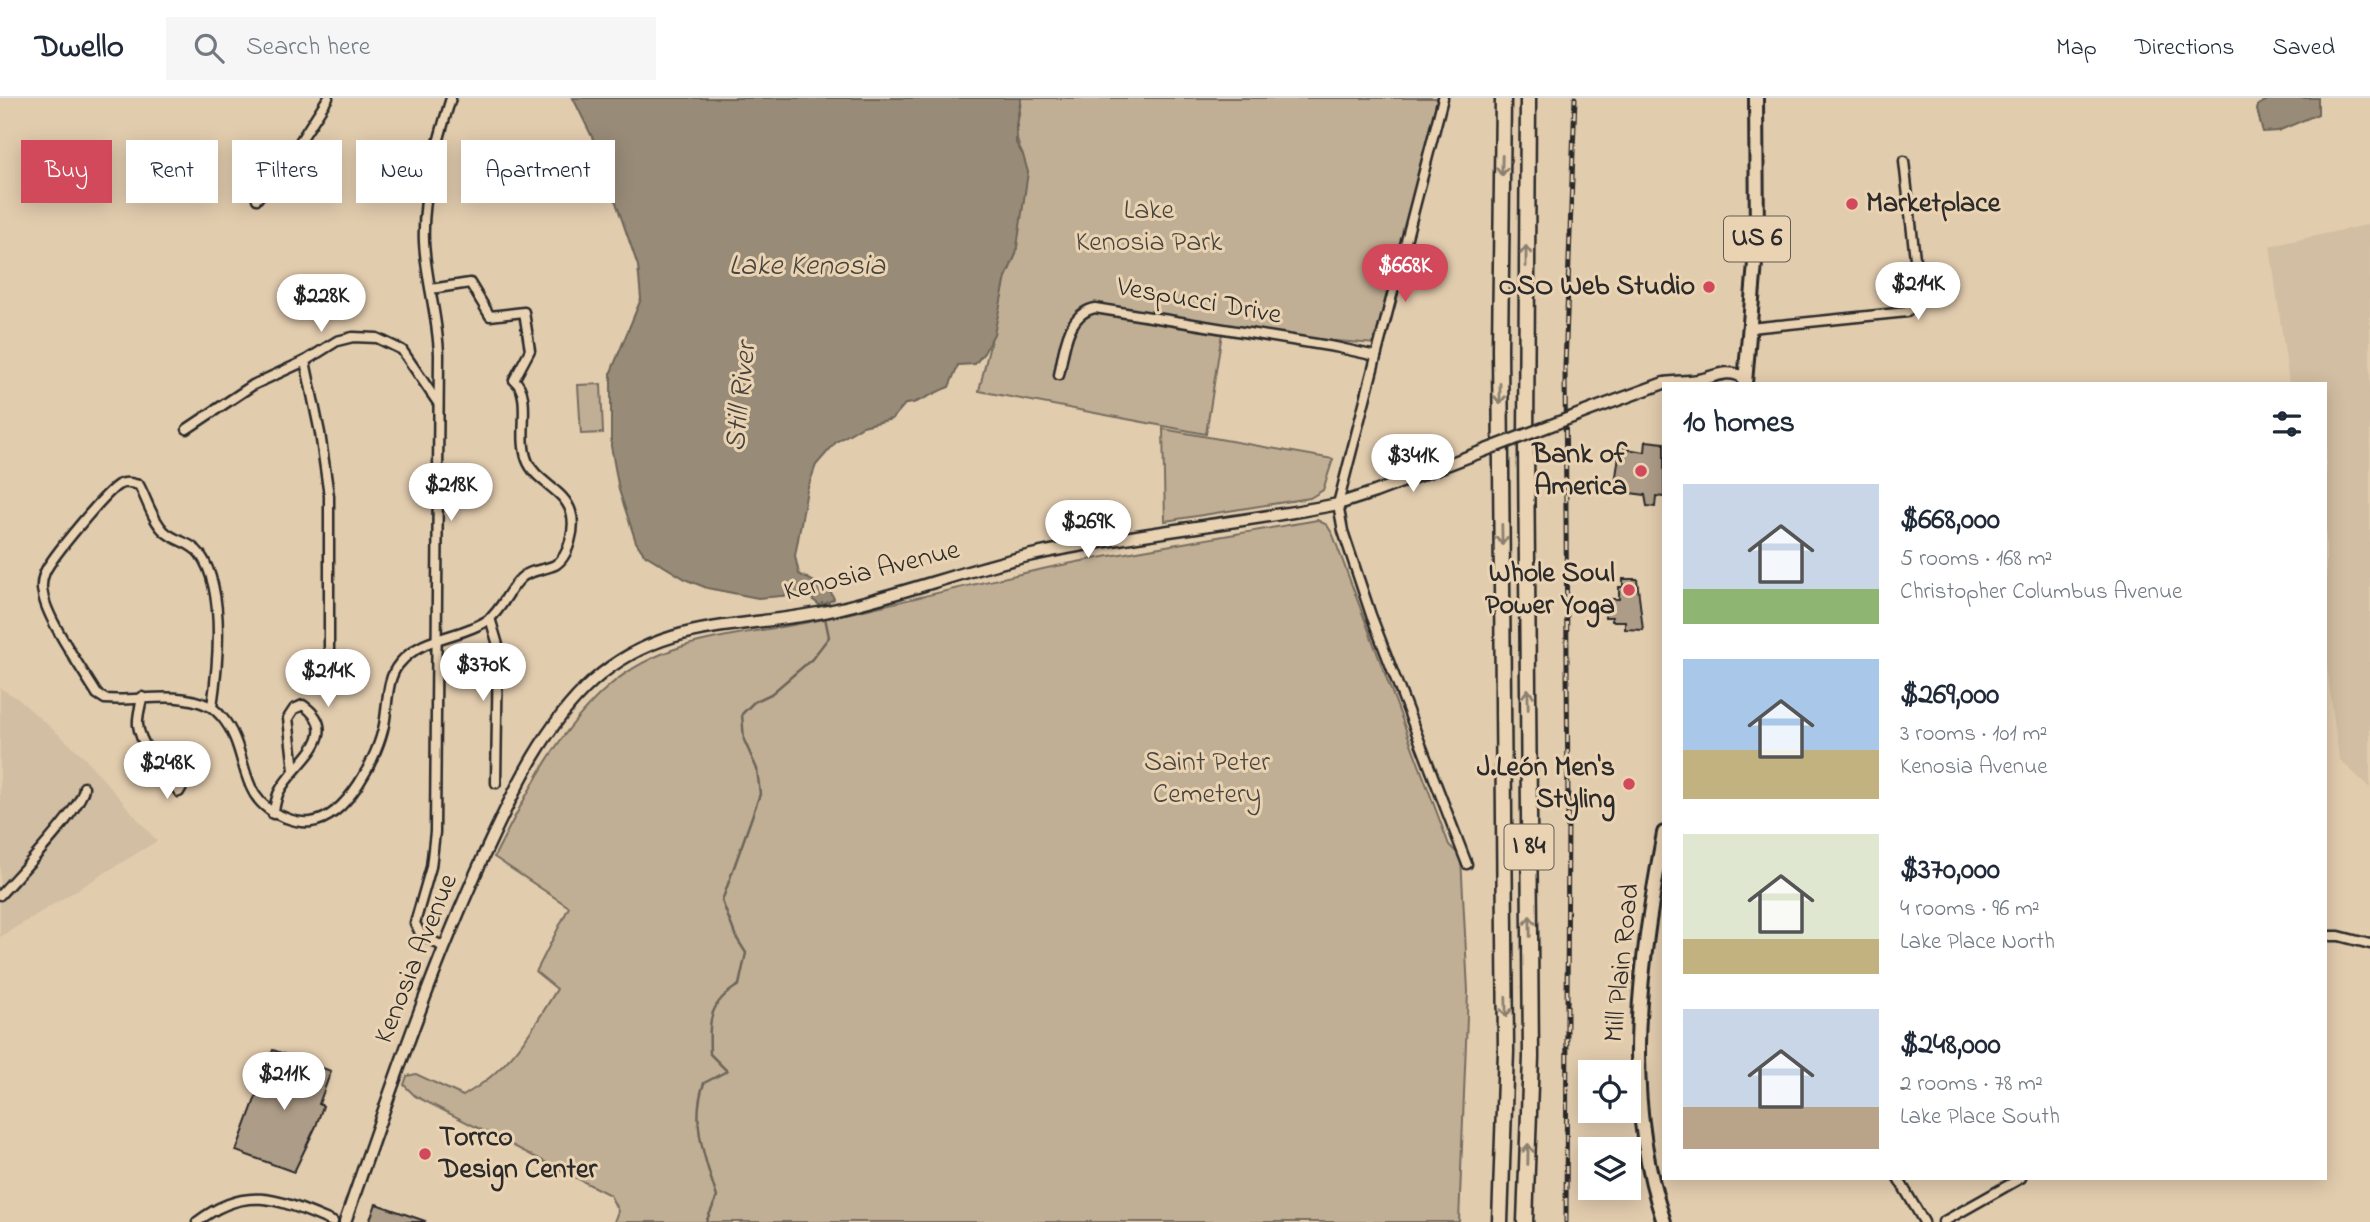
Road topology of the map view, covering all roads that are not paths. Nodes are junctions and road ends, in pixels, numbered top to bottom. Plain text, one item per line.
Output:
1 (328, 98) edge
2 (451, 98) edge
3 (1443, 98) edge
4 (1503, 98) edge
5 (1528, 98) edge
6 (1756, 98) edge
7 (301, 140) edge
8 (1904, 161) dead end
9 (431, 289) junction
10 (1750, 328) junction
11 (1376, 356) junction
12 (305, 361) junction
13 (1059, 375) dead end
14 (1710, 381) edge
15 (1688, 382) edge
16 (1744, 382) edge
17 (1662, 384) edge
18 (438, 403) junction
19 (187, 429) dead end
20 (1338, 504) junction
21 (490, 618) junction
22 (437, 637) junction
23 (328, 678) dead end
24 (142, 697) junction
25 (212, 707) junction
26 (150, 752) junction
27 (294, 770) junction
28 (496, 783) dead end
29 (85, 787) dead end
30 (273, 814) junction
31 (1662, 843) edge
32 (1467, 864) dead end
33 (0, 895) edge
34 (2327, 936) edge
35 (2370, 944) edge
36 (443, 947) junction
37 (1899, 1180) edge
38 (2017, 1180) edge
39 (197, 1222) edge
40 (333, 1222) edge
41 (345, 1222) edge
42 (1500, 1222) edge
43 (1525, 1222) edge
44 (1664, 1222) edge
45 (1924, 1222) edge
46 (1943, 1222) edge

1 - 7 street
2 - 9 street
3 - 11 street
4 -> 42 highway, I 84
43 -> 5 highway, I 84
6 - 10 main road, US 6
8 - 10 street
9 - 18 street
9 - 21 street
10 - 16 main road, US 6
11 - 13 street, Vespucci Drive
11 - 20 street
12 - 18 street
12 - 19 street
12 - 23 street
14 - 15 street, Kenosia Avenue
14 - 16 street, Kenosia Avenue
17 - 20 street, Kenosia Avenue, bridge
18 - 22 street
20 - 32 street
20 - 36 street, Kenosia Avenue
21 - 22 street
21 - 28 street
22 - 30 street
22 - 36 street
24 - 25 street
24 - 25 street
24 - 26 street
25 - 30 street
26 - 26 street
27 - 27 street
27 - 30 street
29 - 33 street
31 - 44 main road, Mill Plain Road
34 - 35 street
36 - 41 street, Kenosia Avenue
37 - 45 street
38 - 46 street
39 - 40 street

